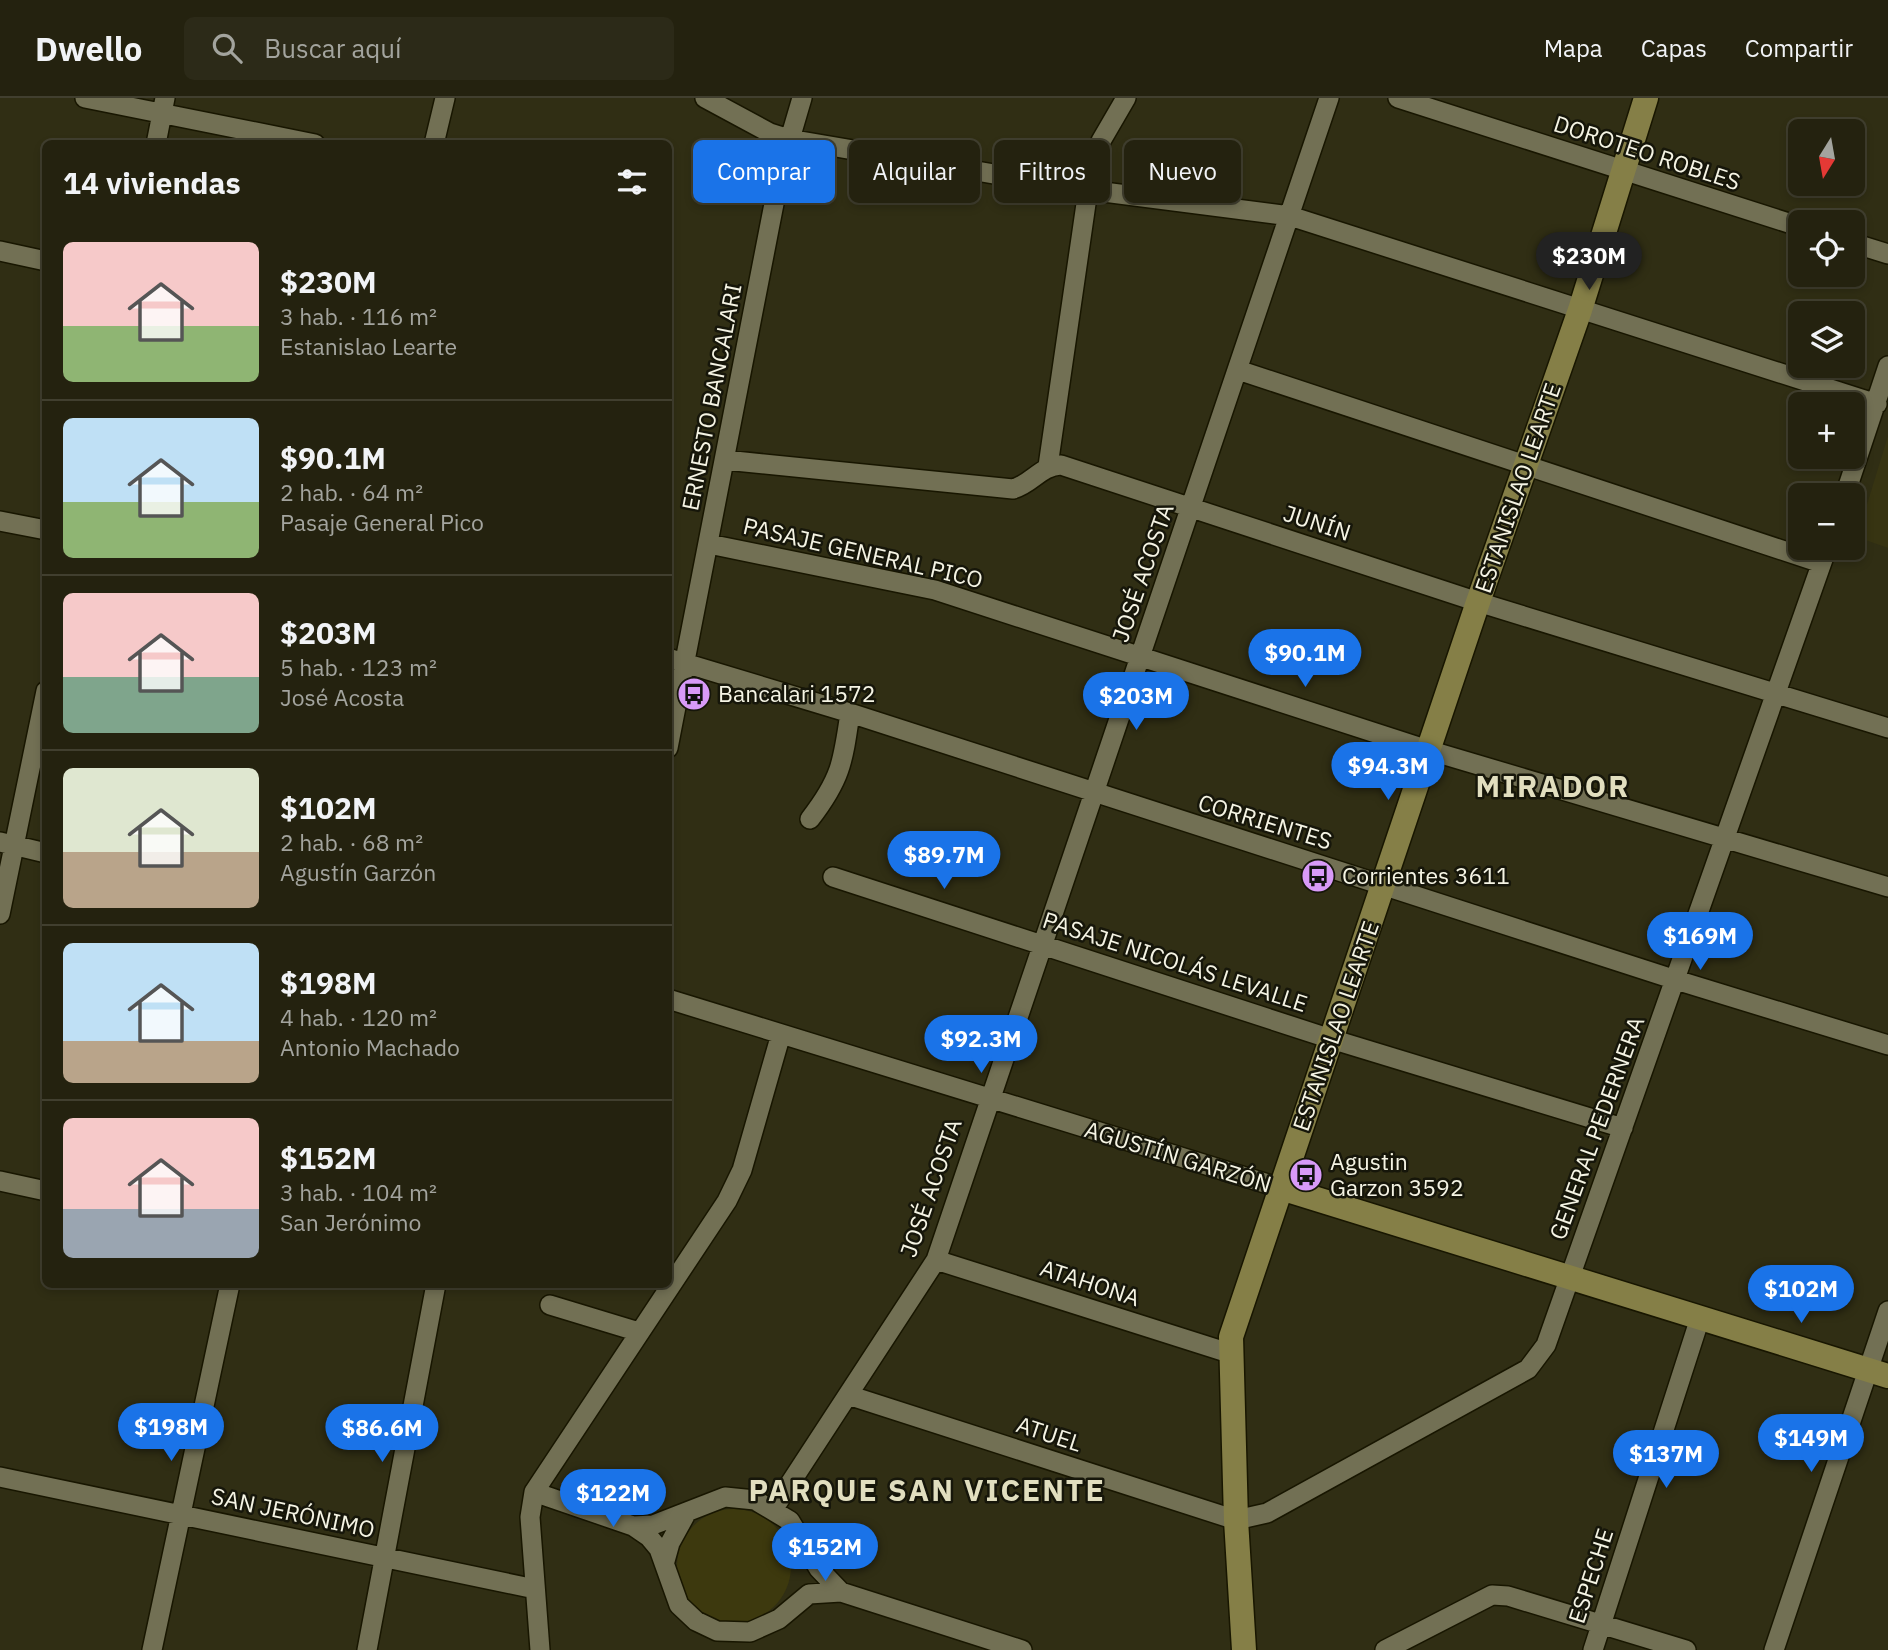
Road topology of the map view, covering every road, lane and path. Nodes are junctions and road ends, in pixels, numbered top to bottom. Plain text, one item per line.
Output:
1 (85, 98) edge
2 (445, 98) edge
3 (705, 98) edge
4 (802, 98) edge
5 (1126, 98) edge
6 (1329, 98) edge
7 (1398, 98) edge
8 (1646, 98) edge
9 (164, 106) edge
10 (789, 139) junction
11 (157, 140) edge
12 (299, 140) edge
13 (435, 140) edge
14 (1102, 140) edge
15 (1623, 172) junction
16 (994, 174) edge
17 (1110, 193) edge
18 (1086, 203) edge
19 (1290, 216) junction
20 (1788, 223) edge
21 (1865, 247) edge
22 (0, 251) edge
23 (1888, 254) edge
24 (42, 260) edge
25 (1580, 310) junction
26 (1888, 366) edge
27 (1238, 370) junction
28 (1877, 404) junction
29 (725, 460) junction
30 (1525, 464) junction
31 (1048, 466) junction
32 (1849, 483) edge
33 (1192, 508) junction
34 (0, 521) edge
35 (42, 529) edge
36 (709, 544) junction
37 (1788, 544) edge
38 (1822, 560) edge
39 (1478, 602) junction
40 (1141, 656) junction
41 (678, 660) edge
42 (1776, 694) junction
43 (42, 707) edge
44 (672, 713) edge
45 (850, 713) junction
46 (1888, 728) edge
47 (1429, 750) junction
48 (1094, 794) junction
49 (810, 819) dead end
50 (1725, 838) junction
51 (7, 843) edge
52 (42, 852) edge
53 (834, 877) dead end
54 (1384, 884) junction
55 (1888, 887) edge
56 (0, 914) edge
57 (1042, 944) junction
58 (1676, 981) junction
59 (672, 1000) edge
60 (782, 1034) junction
61 (1331, 1039) junction
62 (1888, 1045) edge
63 (988, 1098) junction
64 (1623, 1128) junction
65 (0, 1181) edge
66 (1281, 1188) junction
67 (42, 1190) edge
68 (936, 1260) junction
69 (1569, 1277) junction
70 (672, 1282) edge
71 (229, 1288) edge
72 (435, 1288) edge
73 (668, 1288) edge
74 (550, 1305) dead end
75 (1888, 1311) edge
76 (1700, 1318) junction
77 (639, 1332) junction
78 (1229, 1353) junction
79 (1877, 1373) edge
80 (848, 1395) junction
81 (0, 1477) edge
82 (534, 1492) junction
83 (774, 1508) junction
84 (687, 1512) junction
85 (181, 1514) junction
86 (1236, 1520) junction
87 (633, 1526) junction
88 (805, 1542) junction
89 (385, 1558) junction
90 (665, 1561) junction
91 (535, 1589) junction
92 (841, 1592) junction
93 (787, 1611) junction
94 (1601, 1624) junction
95 (741, 1642) edge
96 (152, 1650) edge
97 (367, 1650) edge
98 (540, 1650) edge
99 (1021, 1650) edge
100 (1244, 1650) edge
101 (1385, 1650) edge
102 (1593, 1650) edge
103 (1686, 1650) edge
104 (1774, 1650) edge

1 - 9 street
2 - 13 street
3 - 10 street
4 - 10 street, ERNESTO BANCALARI
5 - 14 street
6 - 19 street, JOSÉ ACOSTA
7 - 15 street, DOROTEO ROBLES
8 - 15 main road, ESTANISLAO LEARTE
9 - 11 street
9 - 12 street
10 - 16 street
10 - 29 street, ERNESTO BANCALARI
15 - 20 street, DOROTEO ROBLES
15 - 25 main road, ESTANISLAO LEARTE
17 - 19 street
18 - 31 street
19 - 25 street
19 - 27 street, JOSÉ ACOSTA
21 - 23 street
22 - 24 street
25 - 28 street
25 - 30 main road, ESTANISLAO LEARTE
26 - 28 street
27 - 30 street
27 - 33 street, JOSÉ ACOSTA
28 - 32 street
29 - 31 street
29 - 36 street, ERNESTO BANCALARI
30 - 37 street
30 - 39 main road, ESTANISLAO LEARTE
31 - 33 street, JUNÍN
33 - 39 street, JUNÍN
33 - 40 street, JOSÉ ACOSTA
34 - 35 street
36 - 40 street, PASAJE GENERAL PICO
36 - 41 street, ERNESTO BANCALARI
38 - 42 street, GENERAL PEDERNERA
39 - 42 street, JUNÍN
39 - 47 main road, ESTANISLAO LEARTE
40 - 47 street, PASAJE GENERAL PICO
40 - 48 street, JOSÉ ACOSTA
41 - 44 street, ERNESTO BANCALARI
41 - 45 street, CORRIENTES
42 - 46 street, JUNÍN
42 - 50 street, GENERAL PEDERNERA
43 - 51 street
45 - 48 street, CORRIENTES
45 - 49 street
47 - 50 street, PASAJE GENERAL PICO
47 - 54 main road, ESTANISLAO LEARTE
48 - 54 street, CORRIENTES
48 - 57 street, JOSÉ ACOSTA
50 - 55 street, PASAJE GENERAL PICO
50 - 58 street, GENERAL PEDERNERA
51 - 52 street
51 - 56 street
53 - 57 street, PASAJE NICOLÁS LEVALLE
54 - 58 street, CORRIENTES
54 - 61 main road, ESTANISLAO LEARTE
57 - 61 street, PASAJE NICOLÁS LEVALLE
57 - 63 street, JOSÉ ACOSTA
58 - 62 street, CORRIENTES
58 - 64 street, GENERAL PEDERNERA
59 - 60 street, AGUSTÍN GARZÓN
60 - 63 street, AGUSTÍN GARZÓN
60 - 70 street
61 - 64 street, PASAJE NICOLÁS LEVALLE
61 - 66 main road, ESTANISLAO LEARTE
63 - 66 street, AGUSTÍN GARZÓN
63 - 68 street, JOSÉ ACOSTA
64 - 69 street, GENERAL PEDERNERA
65 - 67 street
66 - 69 main road, AGUSTÍN GARZÓN
66 - 78 main road, ESTANISLAO LEARTE
68 - 78 street, ATAHONA
68 - 80 street, JOSÉ ACOSTA
69 - 76 main road, AGUSTÍN GARZÓN
69 - 86 street, GENERAL PEDERNERA
71 - 85 street
72 - 89 street
73 - 77 street
74 - 77 street
75 - 79 street
76 - 79 main road, AGUSTÍN GARZÓN
76 - 94 street, ESPECHE
77 - 82 street
78 - 86 main road, ESTANISLAO LEARTE
79 - 104 street
80 - 83 street, JOSÉ ACOSTA
80 - 86 street, ATUEL
81 - 85 street, SAN JERÓNIMO
82 - 87 street
82 - 91 street
83 - 84 street
83 - 88 street
84 - 87 street
84 - 90 street
85 - 89 street, SAN JERÓNIMO
85 - 96 street
86 - 100 main road, ESTANISLAO LEARTE
87 - 90 street
88 - 92 street
88 - 93 street
89 - 91 street, SAN JERÓNIMO
89 - 97 street
90 - 95 street
91 - 98 street
92 - 93 street
92 - 99 street
93 - 95 street
94 - 101 street
94 - 102 street, ESPECHE
94 - 103 street

